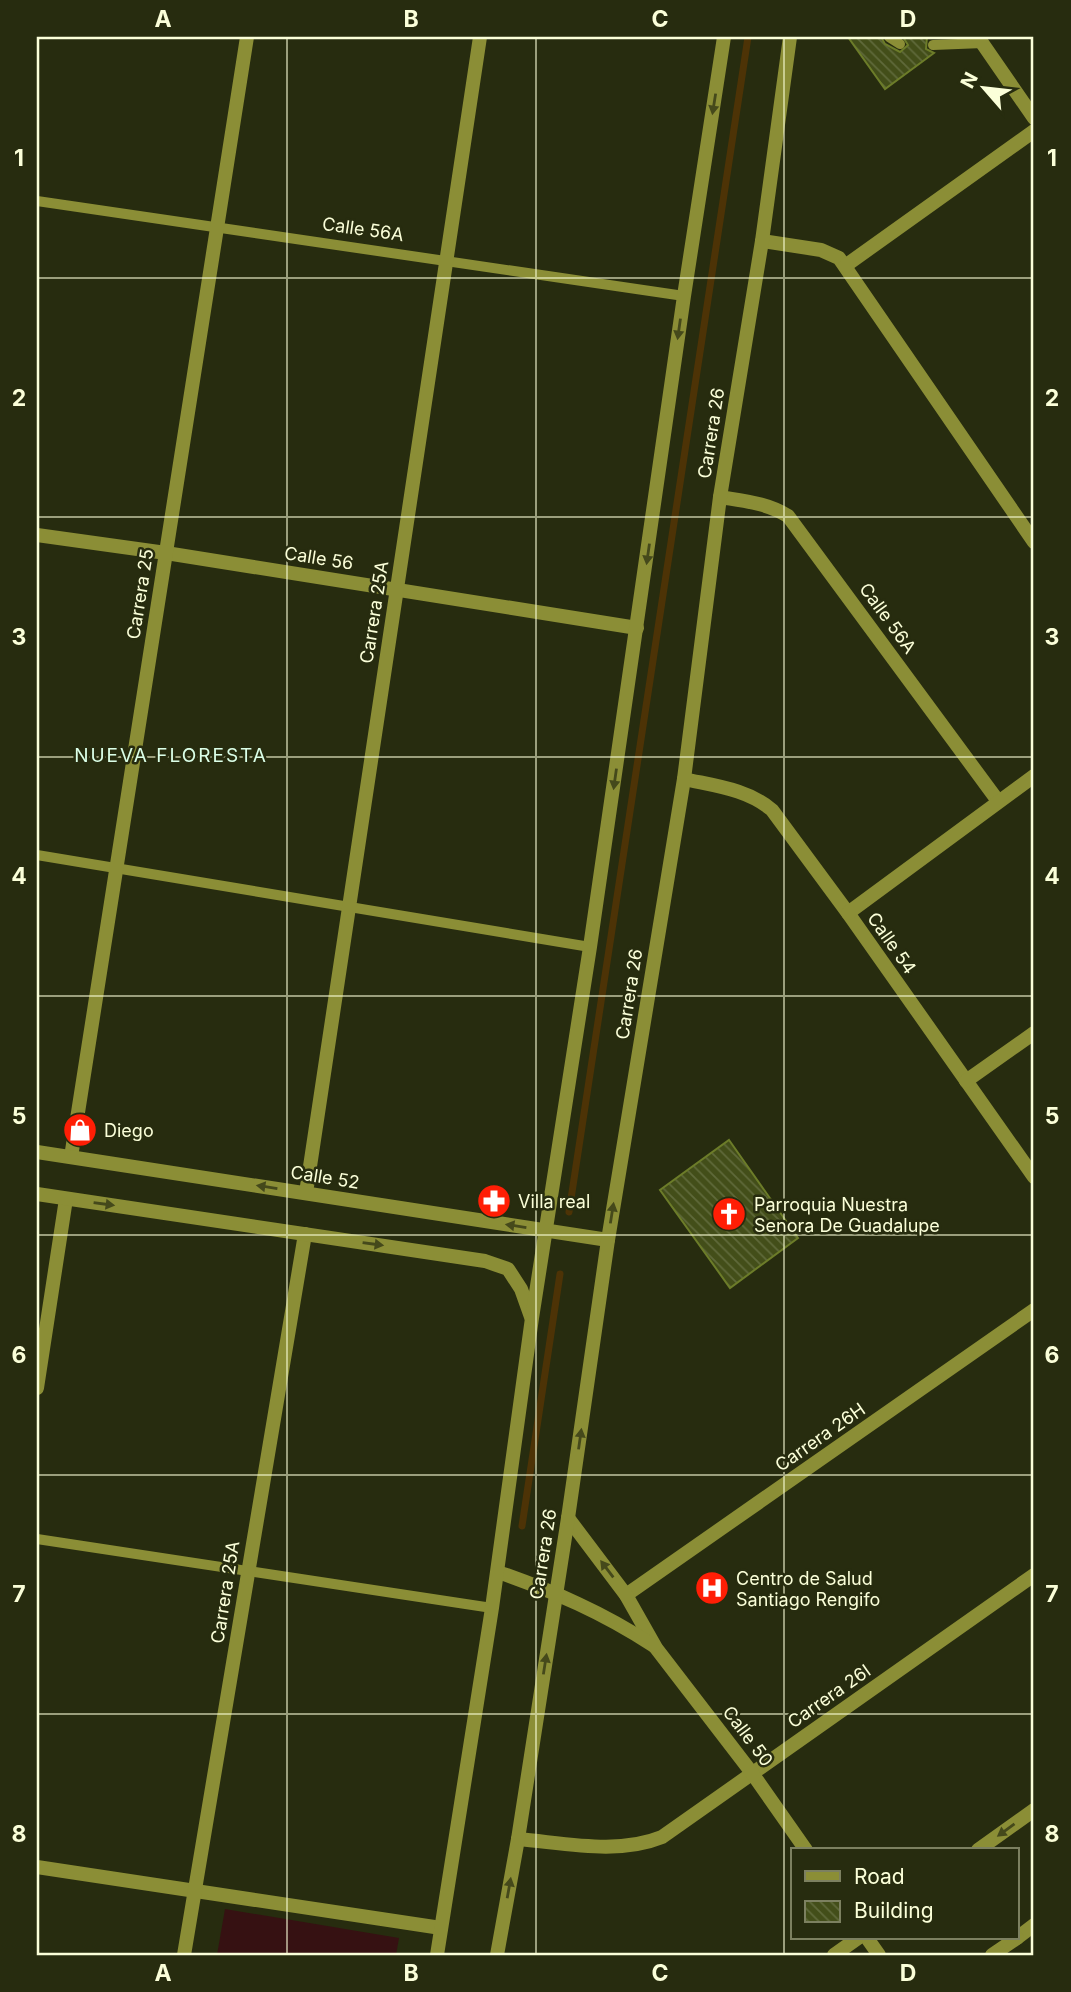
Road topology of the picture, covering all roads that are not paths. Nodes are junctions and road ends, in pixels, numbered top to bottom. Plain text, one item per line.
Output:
1 (247, 37) edge
2 (480, 37) edge
3 (724, 37) edge
4 (790, 37) edge
5 (888, 37) edge
6 (980, 40) edge
7 (900, 44) dead end
8 (933, 45) dead end
9 (1034, 118) edge
10 (1034, 131) edge
11 (37, 201) edge
12 (217, 227) junction
13 (762, 241) junction
14 (446, 261) junction
15 (845, 266) junction
16 (684, 296) junction
17 (720, 497) junction
18 (37, 535) edge
19 (1034, 542) edge
20 (166, 553) junction
21 (397, 590) junction
22 (637, 628) junction
23 (1034, 776) edge
24 (684, 779) junction
25 (998, 801) junction
26 (37, 855) edge
27 (116, 869) junction
28 (349, 907) junction
29 (848, 913) junction
30 (590, 947) junction
31 (1034, 1033) edge
32 (967, 1081) junction
33 (37, 1152) edge
34 (71, 1157) junction
35 (1034, 1177) edge
36 (306, 1193) junction
37 (37, 1194) edge
38 (66, 1199) junction
39 (545, 1230) junction
40 (305, 1234) junction
41 (608, 1240) junction
42 (1034, 1310) edge
43 (532, 1318) junction
44 (37, 1388) edge
45 (568, 1518) junction
46 (37, 1539) edge
47 (248, 1571) junction
48 (498, 1572) junction
49 (1034, 1575) edge
50 (556, 1593) junction
51 (626, 1595) junction
52 (492, 1608) junction
53 (656, 1648) junction
54 (751, 1773) junction
55 (1034, 1810) edge
56 (518, 1839) junction
57 (805, 1848) edge
58 (981, 1848) edge
59 (37, 1867) edge
60 (195, 1891) junction
61 (1034, 1925) edge
62 (441, 1928) junction
63 (1018, 1937) edge
64 (855, 1940) edge
65 (868, 1940) edge
66 (1014, 1940) edge
67 (184, 1955) edge
68 (437, 1955) edge
69 (497, 1955) edge
70 (834, 1955) edge
71 (879, 1955) edge
72 (992, 1955) edge

1 - 12 street, Carrera 25
2 - 14 street, Carrera 25A
3 -> 16 street
4 - 13 street, Carrera 26
5 - 7 lane
6 - 8 lane
6 - 9 street
10 - 15 street
11 - 12 lane, Calle 56A
12 - 14 lane, Calle 56A
12 - 20 street, Carrera 25
13 - 15 street
13 - 17 street, Carrera 26
14 - 16 lane, Calle 56A
14 - 21 street, Carrera 25A
15 - 19 street
16 -> 22 street
17 - 24 street, Carrera 26
17 - 25 street, Calle 56A
18 - 20 street, Calle 56
20 - 21 street, Calle 56
20 - 27 street, Carrera 25
21 - 22 street, Calle 56
21 - 28 street, Carrera 25A
22 -> 30 street
23 - 25 street
24 - 29 street, Calle 54
41 -> 24 street, Carrera 26
25 - 29 street
26 - 27 lane
27 - 28 lane
27 - 34 street, Carrera 25
28 - 30 lane
28 - 36 street, Carrera 25A
29 - 32 street, Calle 54
30 - 39 street
31 - 32 street
32 - 35 street, Calle 54
33 - 34 street, Calle 52
36 -> 34 street, Calle 52
39 -> 36 street, Calle 52
37 - 38 street
38 -> 40 street
38 - 44 street
39 - 41 street, Calle 52
39 - 43 street
40 -> 43 street
40 - 47 street, Carrera 25A
45 -> 41 street, Carrera 26
42 - 51 street, Carrera 26H
43 - 48 street
45 - 50 street, Carrera 26
51 -> 45 street, Calle 50
46 - 47 lane
47 - 52 lane
47 - 60 street, Carrera 25A
48 - 50 street, Calle 50
48 - 52 street
49 - 54 street, Carrera 26I
50 - 53 street, Calle 50
56 -> 50 street, Carrera 26
51 - 53 street, Calle 50
52 - 62 street
53 - 54 street, Calle 50
54 - 56 street, Carrera 26I
54 - 57 street, Calle 50
55 -> 58 street
69 -> 56 street, Carrera 26
59 - 60 street
60 - 62 street
60 - 67 street, Carrera 25A
61 - 63 street
62 - 68 street
64 - 70 street
65 - 71 street
66 - 72 street

